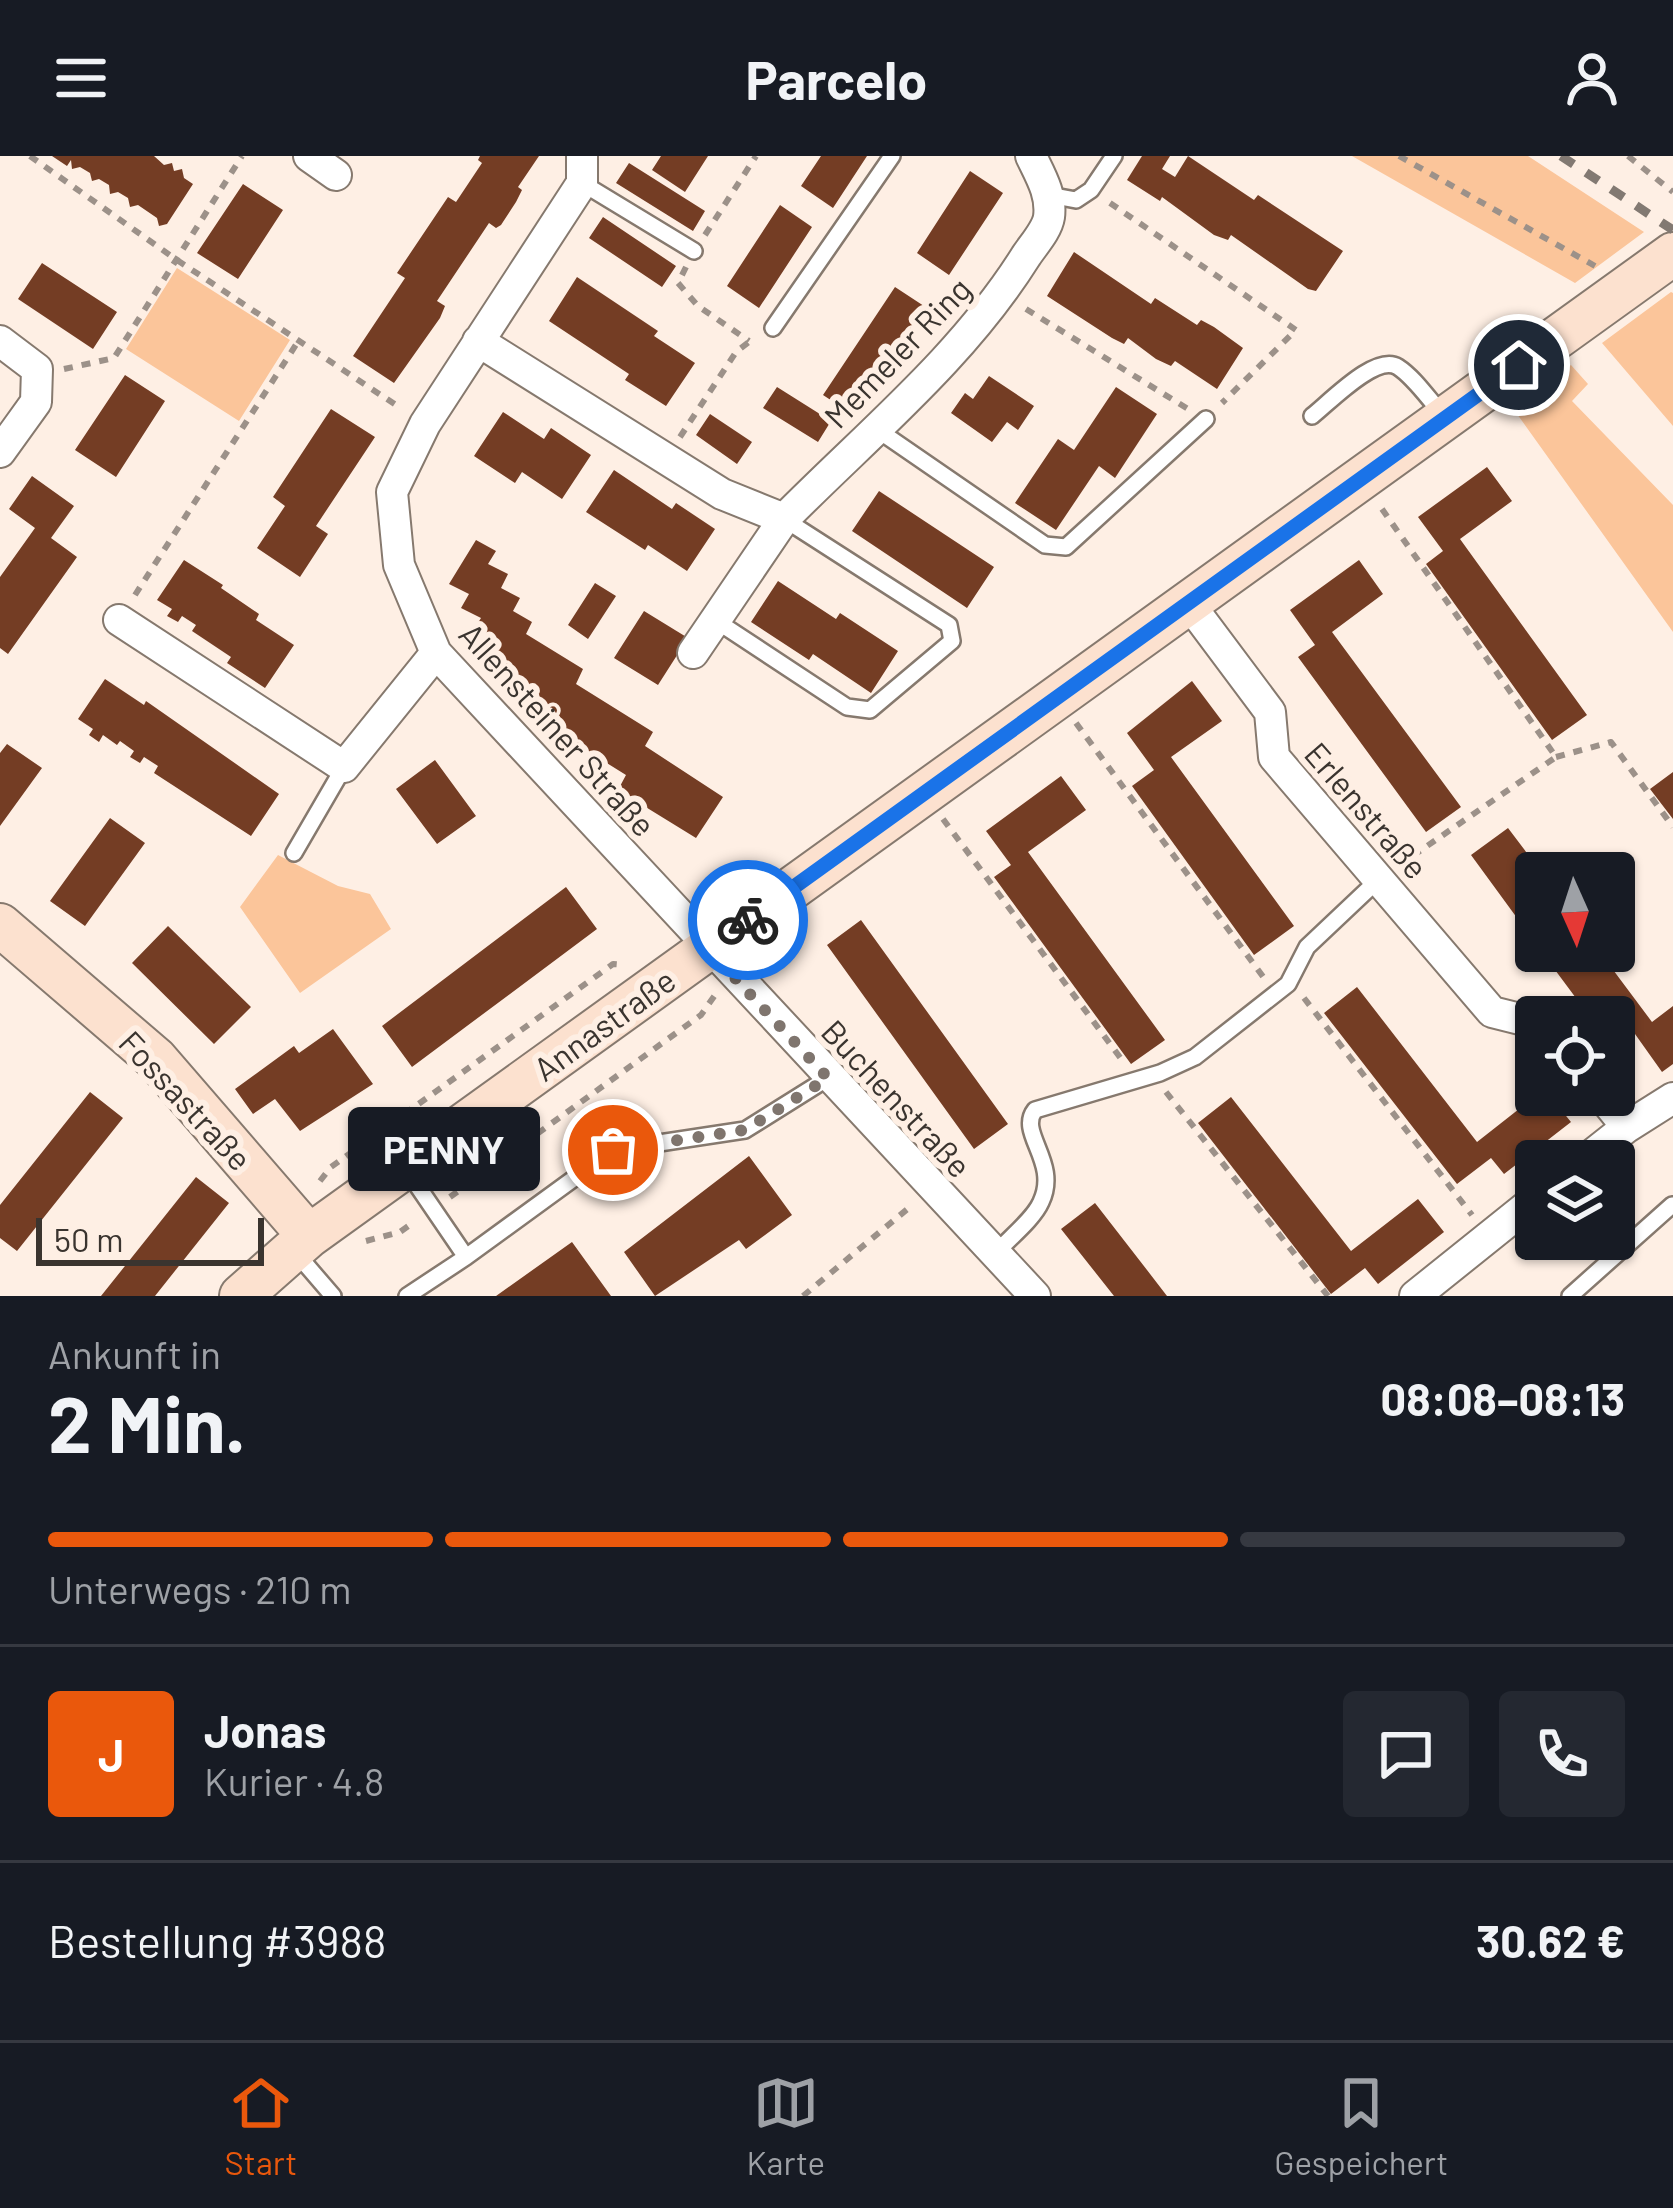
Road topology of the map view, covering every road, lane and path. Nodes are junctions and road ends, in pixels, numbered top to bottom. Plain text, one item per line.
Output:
1 (30, 156) edge
2 (242, 156) edge
3 (309, 156) edge
4 (892, 156) edge
5 (1031, 156) edge
6 (1114, 156) edge
7 (1399, 156) edge
8 (1628, 156) edge
9 (582, 170) edge
10 (336, 175) dead end
11 (1091, 190) junction
12 (1673, 192) edge
13 (1048, 195) junction
14 (694, 251) dead end
15 (1673, 254) edge
16 (174, 258) junction
17 (1629, 286) junction
18 (1003, 294) junction
19 (773, 328) joint
20 (299, 340) junction
21 (0, 341) edge
22 (478, 341) junction
23 (37, 369) junction
24 (1312, 416) dead end
25 (1446, 418) junction
26 (1206, 419) junction
27 (425, 424) junction
28 (874, 428) junction
29 (0, 452) edge
30 (666, 457) junction
31 (1373, 497) dead end
32 (784, 519) junction
33 (1190, 604) junction
34 (119, 620) joint
35 (715, 620) junction
36 (436, 653) junction
37 (693, 653) dead end
38 (1071, 716) dead end
39 (1556, 757) junction
40 (344, 767) junction
41 (938, 812) dead end
42 (1673, 827) edge
43 (295, 853) dead end
44 (1379, 879) junction
45 (0, 925) edge
46 (708, 949) junction
47 (1290, 980) junction
48 (1276, 994) junction
49 (1515, 1018) edge
50 (1144, 1077) junction
51 (828, 1078) junction
52 (1673, 1098) edge
53 (1618, 1116) edge
54 (1627, 1127) junction
55 (1611, 1140) edge
56 (404, 1167) junction
57 (932, 1189) junction
58 (1672, 1205) edge
59 (1515, 1216) edge
60 (1489, 1237) junction
61 (301, 1243) junction
62 (995, 1254) junction
63 (466, 1257) junction
64 (242, 1296) edge
65 (333, 1296) edge
66 (407, 1296) edge
67 (803, 1296) edge
68 (1035, 1296) edge
69 (1328, 1296) edge
70 (1415, 1296) edge
71 (1570, 1296) edge

1 - 16 path
2 - 16 path
3 - 10 street
4 - 19 lane
5 - 13 street
6 - 11 lane
7 - 17 path
8 - 12 path
9 - 14 lane
9 - 22 street, Allensteiner Straße
11 - 13 lane
11 - 26 path
13 - 18 street, Memeler Ring
15 - 17 street, Annastraße
16 - 20 path
16 - 23 path
17 - 25 street, Annastraße
18 - 26 path
18 - 28 street, Memeler Ring
19 - 30 path
20 - 27 path
20 - 34 path
21 - 23 street
22 - 27 street, Allensteiner Straße
22 - 30 street
23 - 29 street
24 - 25 lane
25 - 33 street, Annastraße
26 - 28 lane
27 - 36 street, Allensteiner Straße
28 - 32 street, Memeler Ring
30 - 32 street
31 - 39 path
32 - 35 street, Memeler Ring
32 - 35 lane
33 - 44 street, Erlenstraße
33 - 46 street, Annastraße
34 - 40 street
35 - 37 street, Memeler Ring
36 - 40 street
36 - 46 street, Allensteiner Straße
38 - 48 path
39 - 42 path
39 - 44 path
40 - 43 lane
41 - 50 path
44 - 47 lane
44 - 49 street, Erlenstraße
45 - 61 street, Fossastraße
46 - 51 street, Buchenstraße
46 - 56 street, Annastraße
47 - 48 lane
47 - 60 path
48 - 50 lane
50 - 62 lane
50 - 69 path
51 - 57 street, Buchenstraße
51 - 63 lane
52 - 54 street
53 - 54 street
54 - 55 street
56 - 61 street, Annastraße
56 - 63 lane
57 - 62 street, Buchenstraße
57 - 67 path
58 - 71 lane
59 - 60 street
60 - 70 street
61 - 64 street, Annastraße
61 - 65 lane
62 - 68 street, Buchenstraße
63 - 66 lane

